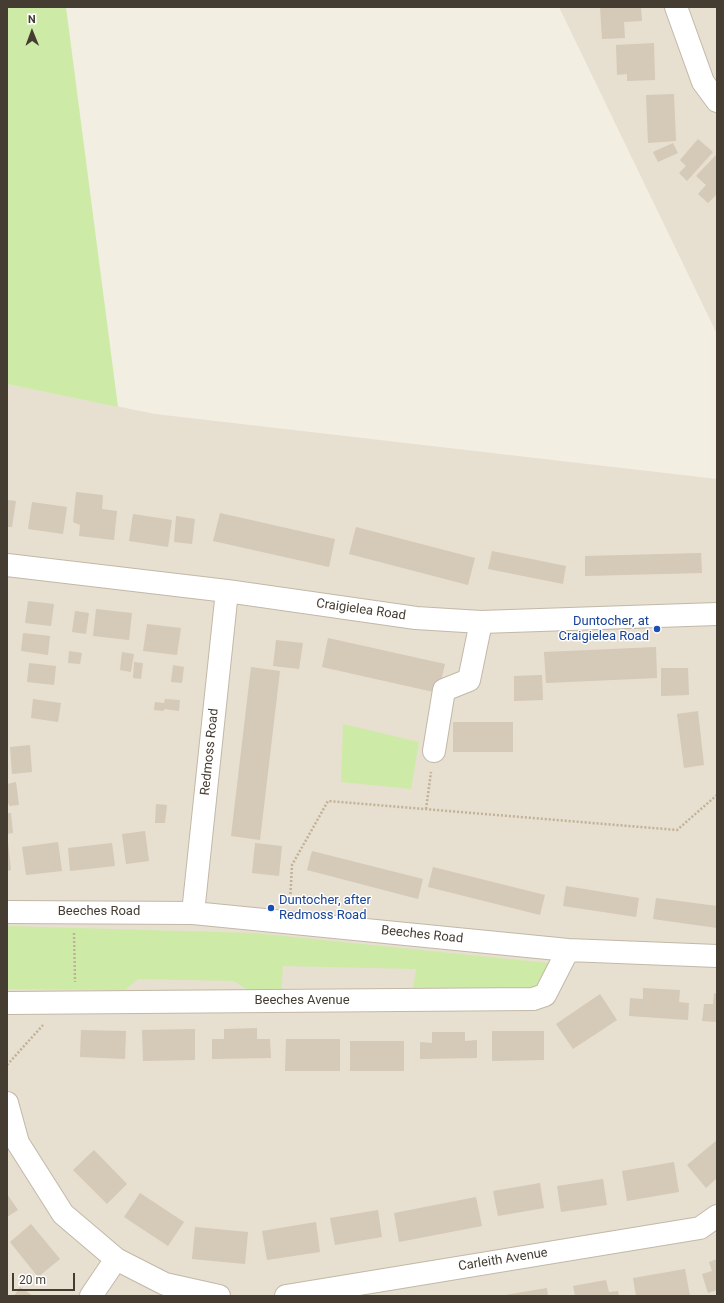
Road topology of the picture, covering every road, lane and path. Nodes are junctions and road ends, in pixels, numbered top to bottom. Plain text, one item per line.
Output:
1 (676, 7) edge
2 (717, 101) edge
3 (7, 565) edge
4 (226, 591) junction
5 (716, 619) edge
6 (481, 622) junction
7 (434, 751) joint
8 (717, 795) edge
9 (426, 809) junction
10 (7, 912) edge
11 (74, 912) junction
12 (193, 913) junction
13 (289, 922) junction
14 (568, 950) junction
15 (717, 956) edge
16 (69, 1002) junction
17 (7, 1003) edge
18 (7, 1065) edge
19 (7, 1103) edge
20 (717, 1216) edge
21 (116, 1258) junction
22 (91, 1296) edge
23 (219, 1296) edge
24 (286, 1296) edge

1 - 2 street
3 - 4 street, Craigielea Road
4 - 6 street, Craigielea Road
4 - 12 street, Redmoss Road
5 - 6 street, Craigielea Road
6 - 7 street
7 - 9 path
8 - 9 path
9 - 13 path
10 - 11 street, Beeches Road
11 - 12 street, Beeches Road
11 - 16 path
12 - 13 street, Beeches Road
13 - 14 street, Beeches Road
14 - 15 street, Beeches Road
14 - 16 street, Beeches Avenue
16 - 17 street, Beeches Avenue
16 - 18 path
19 - 21 street
20 - 24 street, Carleith Avenue
21 - 22 street
21 - 23 street

